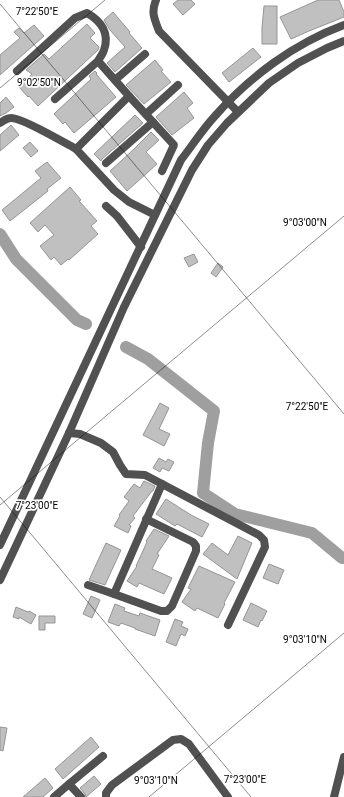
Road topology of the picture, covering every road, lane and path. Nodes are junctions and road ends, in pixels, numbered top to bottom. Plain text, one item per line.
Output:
1 (156, 0) edge
2 (344, 25) edge
3 (344, 40) edge
4 (145, 54) dead end
5 (98, 61) junction
6 (17, 71) dead end
7 (116, 80) junction
8 (178, 84) dead end
9 (129, 96) junction
10 (55, 99) dead end
11 (228, 102) junction
12 (238, 112) junction
13 (146, 114) junction
14 (153, 122) junction
15 (0, 123) edge
16 (76, 149) junction
17 (106, 162) dead end
18 (162, 171) dead end
19 (106, 206) dead end
20 (155, 215) junction
21 (140, 246) junction
22 (69, 433) junction
23 (162, 484) junction
24 (146, 519) junction
25 (0, 545) edge
26 (2, 569) edge
27 (0, 580) edge
28 (88, 585) dead end
29 (114, 594) junction
30 (228, 625) dead end
31 (103, 756) dead end
32 (344, 757) edge
33 (69, 784) junction
34 (54, 797) edge
35 (81, 797) edge
36 (106, 797) edge
37 (228, 797) edge
38 (334, 797) edge

1 - 11 street
2 - 11 street
3 - 12 street
4 - 7 street
5 - 6 street
5 - 7 street
5 - 10 street
7 - 9 street
8 - 13 street
9 - 13 street
9 - 16 street
11 - 12 street
11 - 20 street
12 - 22 street
13 - 14 street
14 - 17 street
14 - 18 street
15 - 16 street
16 - 20 street
19 - 21 street
20 - 21 street
21 - 25 street
22 - 23 street
22 - 26 street
23 - 24 street
23 - 30 street
24 - 29 street
24 - 29 street
26 - 27 street
28 - 29 street
31 - 33 street
32 - 38 street
33 - 34 street
33 - 35 street
36 - 37 street

